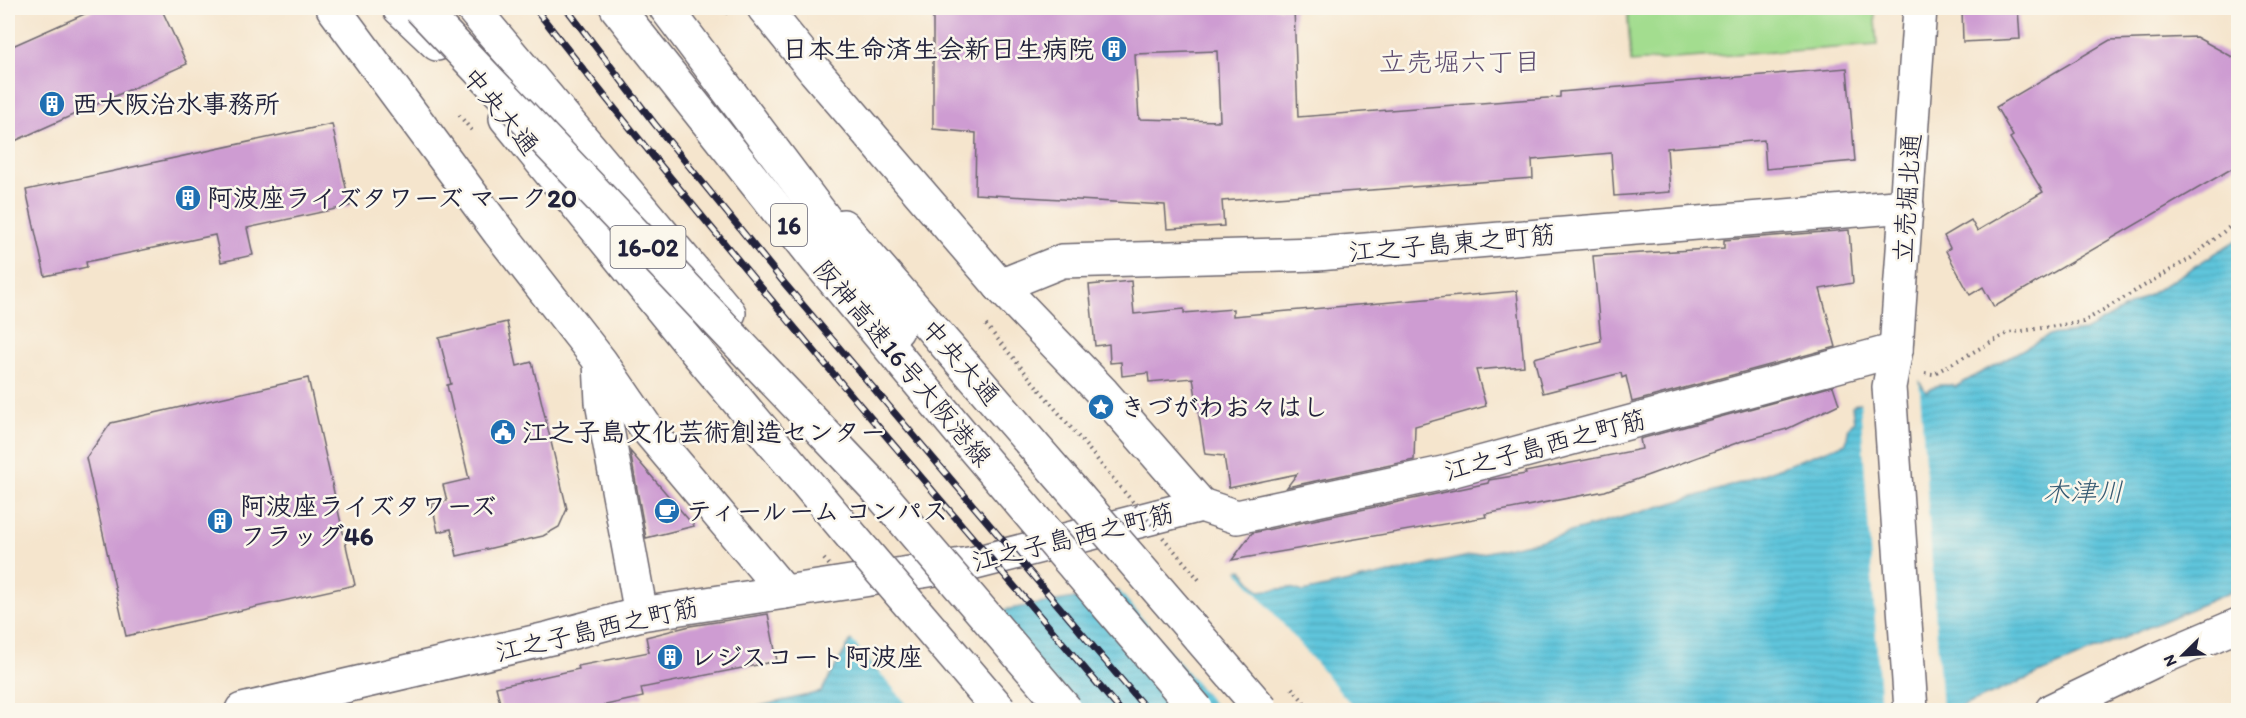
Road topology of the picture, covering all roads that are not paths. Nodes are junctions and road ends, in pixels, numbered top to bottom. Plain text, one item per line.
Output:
1 (333, 8) edge
2 (399, 8) edge
3 (420, 8) edge
4 (472, 8) edge
5 (618, 8) edge
6 (764, 8) edge
7 (1920, 8) edge
8 (670, 10) edge
9 (481, 87) junction
10 (1907, 206) junction
11 (1000, 286) junction
12 (600, 361) junction
13 (1901, 370) junction
14 (966, 440) junction
15 (875, 487) junction
16 (1201, 505) junction
17 (784, 592) junction
18 (641, 614) junction
19 (2238, 625) edge
20 (242, 711) edge
21 (1000, 711) edge
22 (1066, 711) edge
23 (1197, 711) edge
24 (1262, 711) edge
25 (1911, 711) edge
26 (2052, 711) edge

1 - 12 main road
2 - 9 main road
3 - 9 main road, 中央大通
3 - 15 main road, 16-02, bridge
4 - 15 main road, bridge
5 - 14 main road, 阪神高速16号大阪港線 / 16
6 - 11 main road
7 - 10 main road, 立売堀北通
8 - 14 main road, 16
8 - 24 main road, 中央大通, bridge
9 - 21 main road, 中央大通, bridge
10 - 11 main road, 江之子島東之町筋
10 - 13 main road, 立売堀北通
11 - 16 main road
12 - 17 main road
12 - 18 main road
13 - 16 main road, 江之子島西之町筋
13 - 25 main road, 立売堀北通
14 - 23 main road, 阪神高速16号大阪港線 / 16, bridge
15 - 22 main road, bridge
16 - 17 main road, 江之子島西之町筋
17 - 18 main road, 江之子島西之町筋
18 - 20 main road, 江之子島西之町筋
19 - 26 main road

